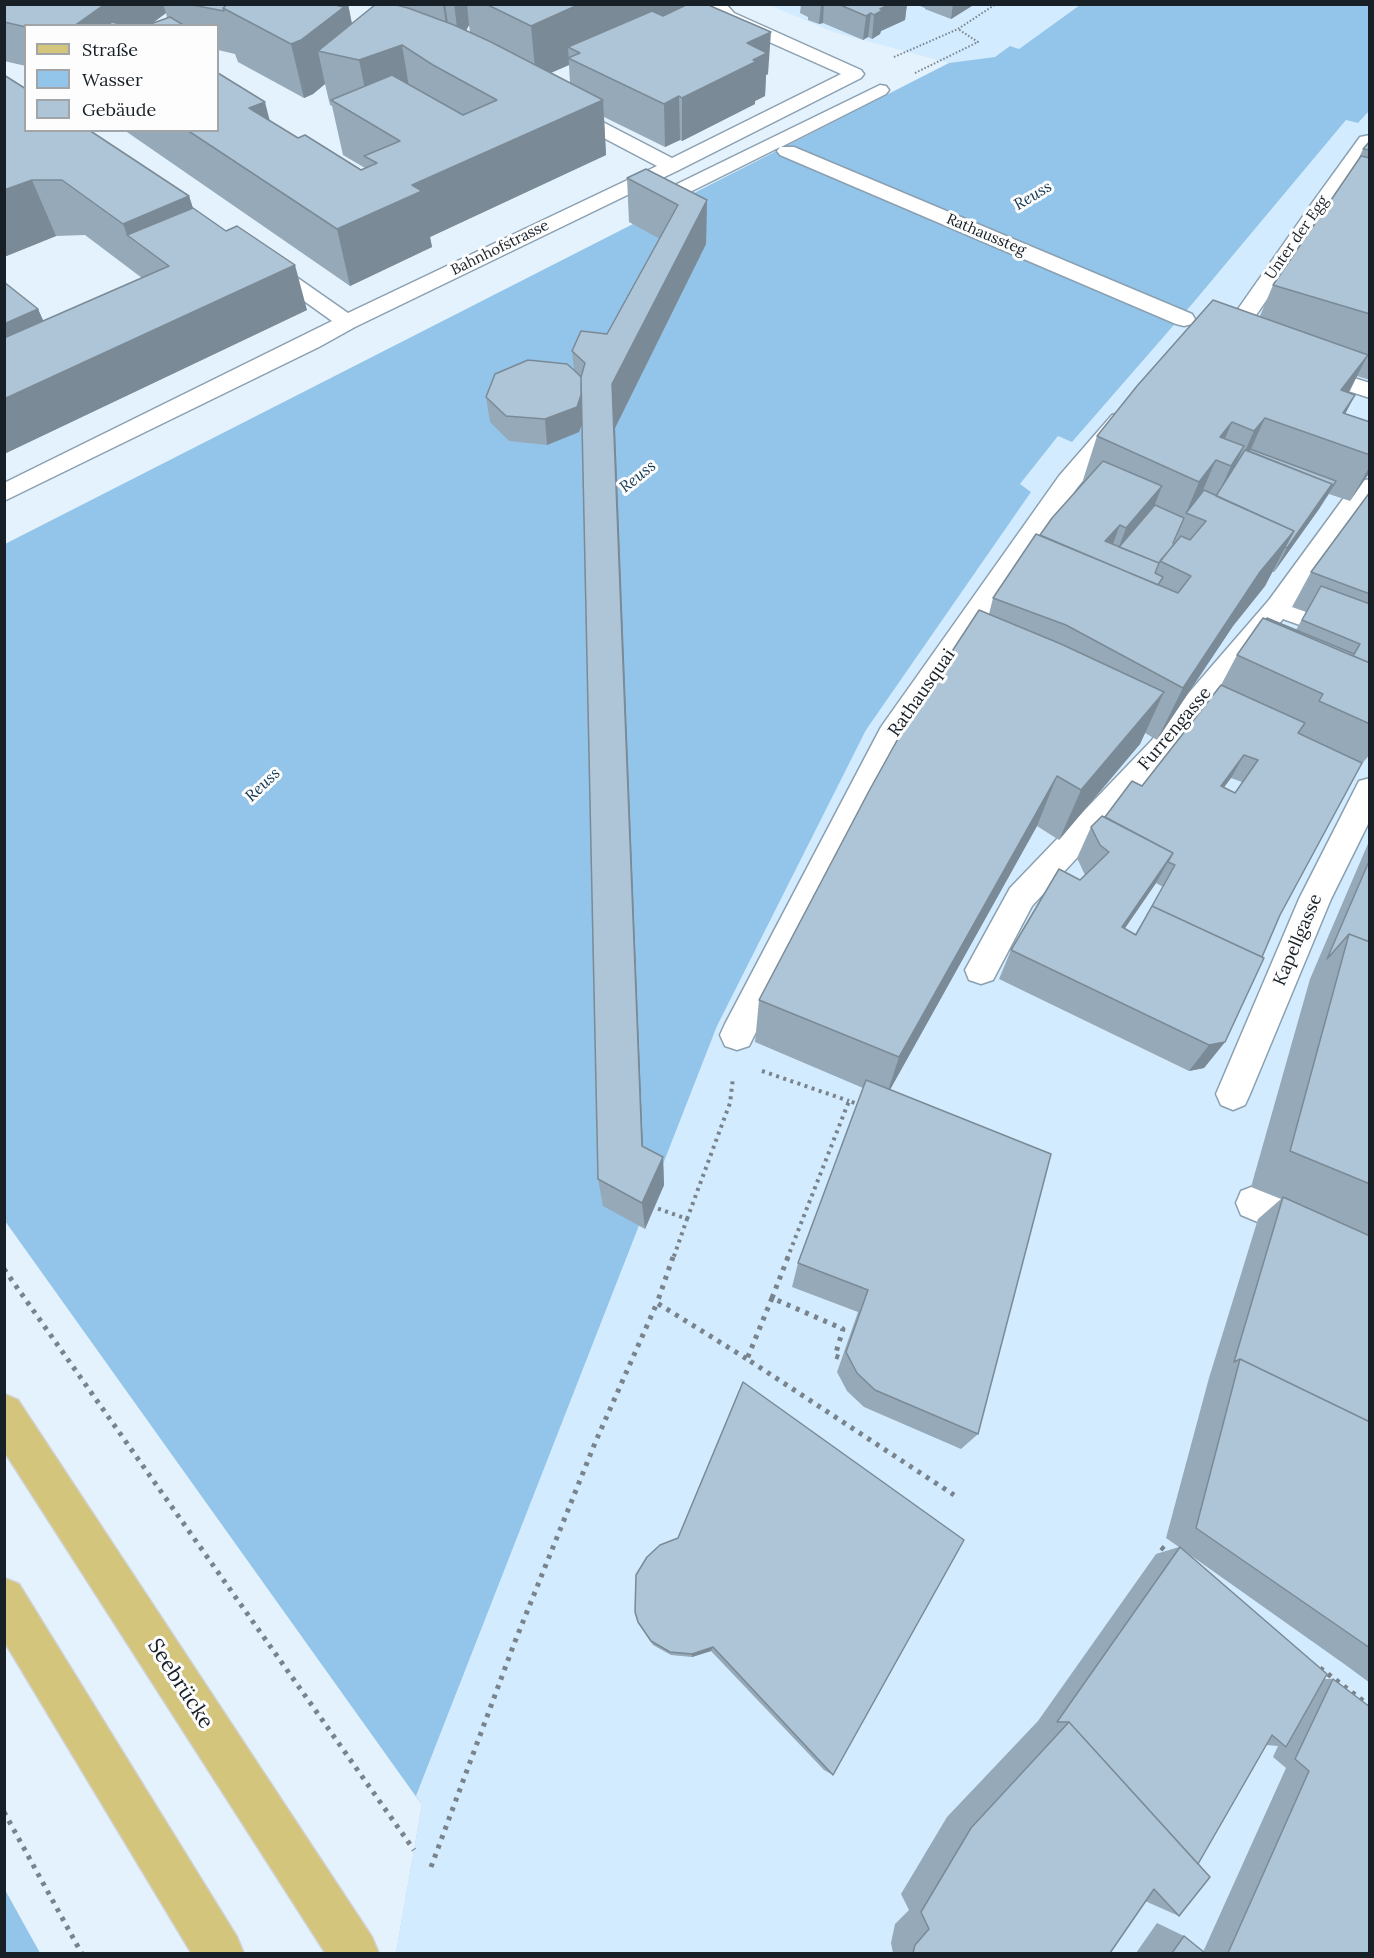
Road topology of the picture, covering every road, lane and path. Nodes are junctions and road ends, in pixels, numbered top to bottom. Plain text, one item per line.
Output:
1 (996, 4) edge
2 (714, 11) edge
3 (957, 29) junction
4 (855, 74) junction
5 (880, 90) joint
6 (553, 104) edge
7 (1370, 141) edge
8 (787, 150) dead end
9 (672, 166) junction
10 (632, 214) dead end
11 (249, 254) edge
12 (347, 322) junction
13 (1209, 333) joint
14 (1341, 381) edge
15 (1370, 391) edge
16 (1135, 403) edge
17 (1370, 487) edge
18 (7, 489) edge
19 (1278, 606) junction
20 (1370, 640) edge
21 (1370, 789) edge
22 (981, 970) edge
23 (736, 1048) junction
24 (1233, 1094) dead end
25 (849, 1101) junction
26 (869, 1108) edge
27 (645, 1203) edge
28 (1254, 1203) dead end
29 (687, 1219) junction
30 (1370, 1251) edge
31 (4, 1269) edge
32 (772, 1298) junction
33 (657, 1303) junction
34 (842, 1358) dead end
35 (747, 1359) junction
36 (4, 1414) edge
37 (954, 1495) dead end
38 (1161, 1547) dead end
39 (1170, 1554) dead end
40 (4, 1599) edge
41 (1313, 1662) edge
42 (1370, 1706) edge
43 (4, 1812) edge
44 (414, 1850) dead end
45 (431, 1867) dead end
46 (82, 1953) edge
47 (220, 1953) edge
48 (355, 1953) edge

1 - 3 path
2 - 4 street
3 - 4 path
3 - 5 path
4 - 9 street, Bahnhofstrasse
5 - 10 street
6 - 9 street
7 - 13 street, Unter der Egg
8 - 13 street, Rathaussteg
9 - 12 street, Bahnhofstrasse
11 - 12 street
12 - 18 street, Bahnhofstrasse
14 - 15 street
16 - 23 street, Rathausquai
17 - 19 street, Furrengasse
19 - 20 street
19 - 22 street, Furrengasse
21 - 24 street, Kapellgasse
23 - 25 path
23 - 29 path
25 - 26 path
25 - 32 path
27 - 29 path
28 - 30 street
29 - 33 path
31 - 44 path
32 - 34 path
32 - 35 path
33 - 35 path
33 - 45 path
35 - 37 path
36 - 48 main road, Seebrücke
38 - 39 path
40 - 47 main road
41 - 42 path
43 - 46 path

